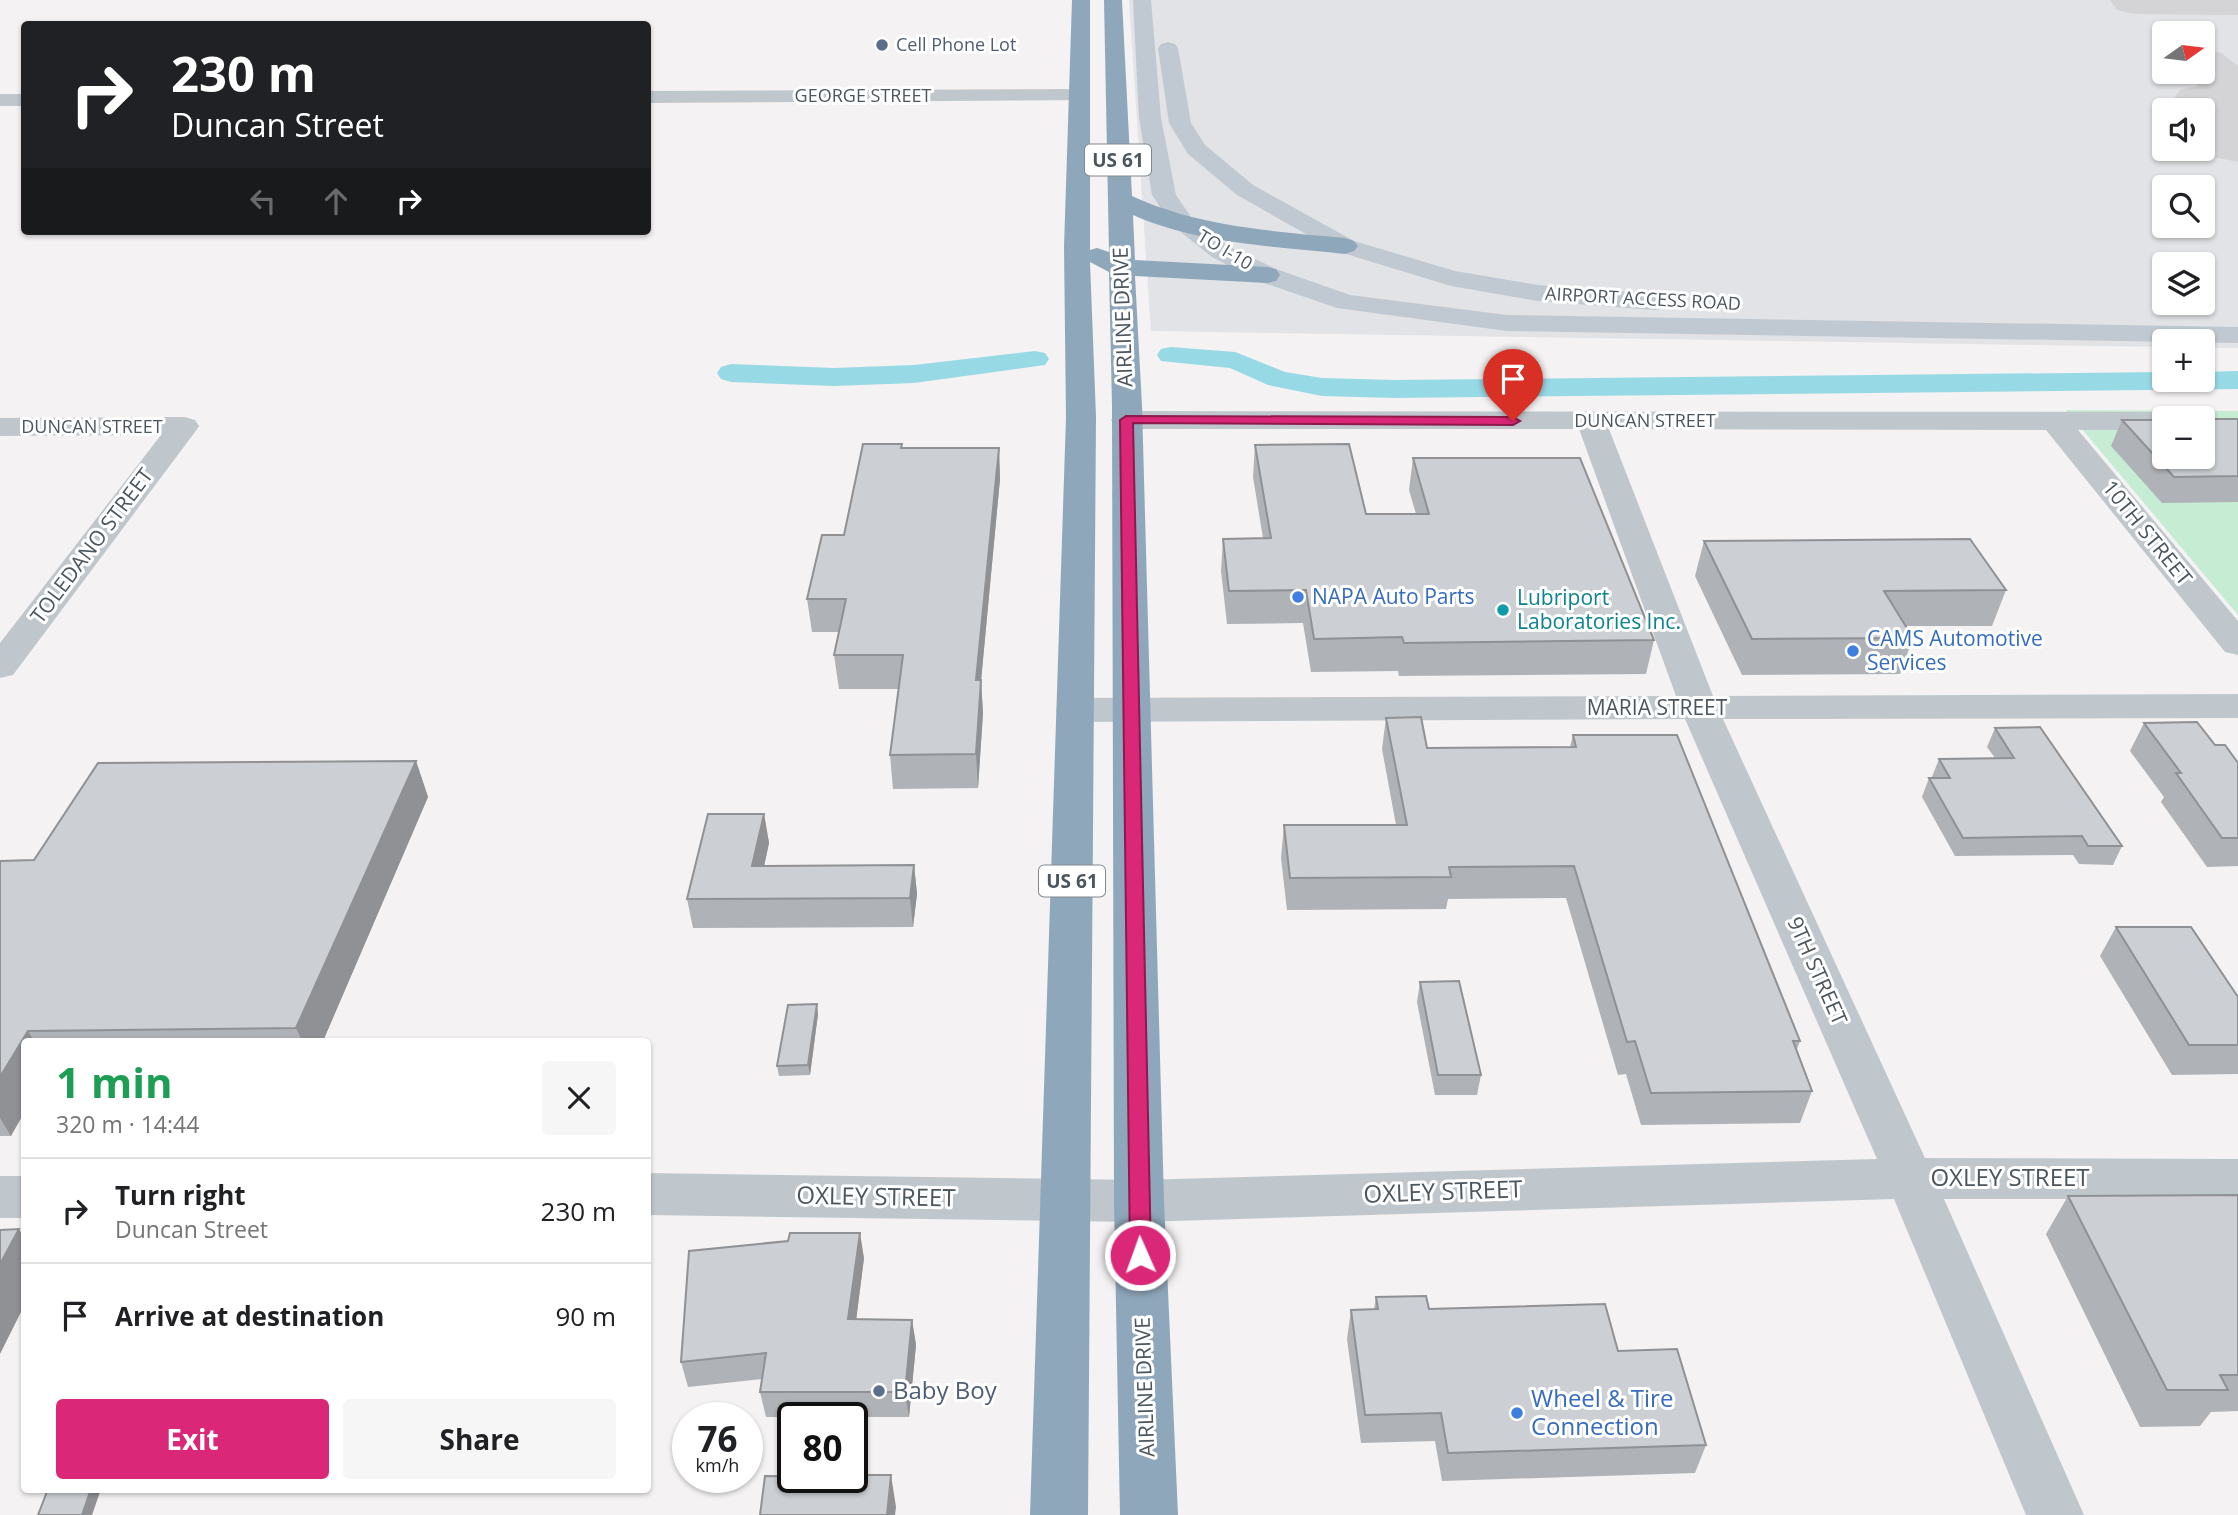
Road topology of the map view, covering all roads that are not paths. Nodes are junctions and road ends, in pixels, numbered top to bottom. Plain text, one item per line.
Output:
1 (1081, 0) edge
2 (1113, 0) edge
3 (1142, 0) edge
4 (1165, 26) dead end
5 (1078, 95) junction
6 (651, 97) edge
7 (0, 100) edge
8 (21, 100) edge
9 (1119, 199) junction
10 (1184, 225) junction
11 (1345, 246) junction
12 (1077, 247) junction
13 (1120, 267) junction
14 (1193, 271) junction
15 (1267, 275) junction
16 (2238, 311) edge
17 (1122, 312) junction
18 (2238, 335) edge
19 (1126, 420) junction
20 (1591, 421) junction
21 (2055, 421) junction
22 (2152, 421) edge
23 (184, 426) joint
24 (0, 427) edge
25 (2238, 645) edge
26 (0, 667) edge
27 (2238, 706) edge
28 (1699, 708) junction
29 (1075, 710) junction
30 (1131, 711) junction
31 (1910, 1178) junction
32 (2238, 1179) edge
33 (651, 1194) edge
34 (0, 1197) edge
35 (21, 1197) edge
36 (1064, 1198) junction
37 (1139, 1201) junction
38 (1059, 1515) edge
39 (1149, 1515) edge
40 (2055, 1515) edge

1 - 5 highway, AIRLINE DRIVE / US 61
2 - 9 highway, AIRLINE DRIVE / US 61
3 - 10 main road
4 - 11 main road, AIRPORT ACCESS ROAD
5 - 6 street, GEORGE STREET
5 - 12 highway, AIRLINE DRIVE / US 61
7 - 8 street
9 - 10 highway
9 - 13 highway, AIRLINE DRIVE / US 61
10 - 11 highway
10 - 15 main road, TO I-10
11 - 16 main road, AIRPORT ACCESS ROAD
12 - 13 highway
12 - 29 highway, AIRLINE DRIVE / US 61
13 - 14 highway
13 - 17 highway, AIRLINE DRIVE / US 61
14 - 15 highway
14 - 17 highway
15 - 18 main road, AIRPORT ACCESS ROAD
17 - 19 highway, AIRLINE DRIVE / US 61
19 - 20 street, DUNCAN STREET
19 - 30 highway, AIRLINE DRIVE / US 61
20 - 21 street, DUNCAN STREET
20 - 28 street, 9TH STREET
21 - 22 street, DUNCAN STREET
21 - 25 street, 10TH STREET
23 - 24 street, DUNCAN STREET
23 - 26 street, TOLEDANO STREET
27 - 28 street, MARIA STREET
28 - 30 street, MARIA STREET
28 - 31 street, 9TH STREET
29 - 30 street, MARIA STREET
29 - 36 highway, AIRLINE DRIVE / US 61
30 - 37 highway, AIRLINE DRIVE / US 61
31 - 32 street, OXLEY STREET
31 - 37 street, OXLEY STREET
31 - 40 street, 9TH STREET
33 - 36 street, OXLEY STREET
34 - 35 street
36 - 37 street, OXLEY STREET
36 - 38 highway, AIRLINE DRIVE / US 61
37 - 39 highway, AIRLINE DRIVE / US 61

